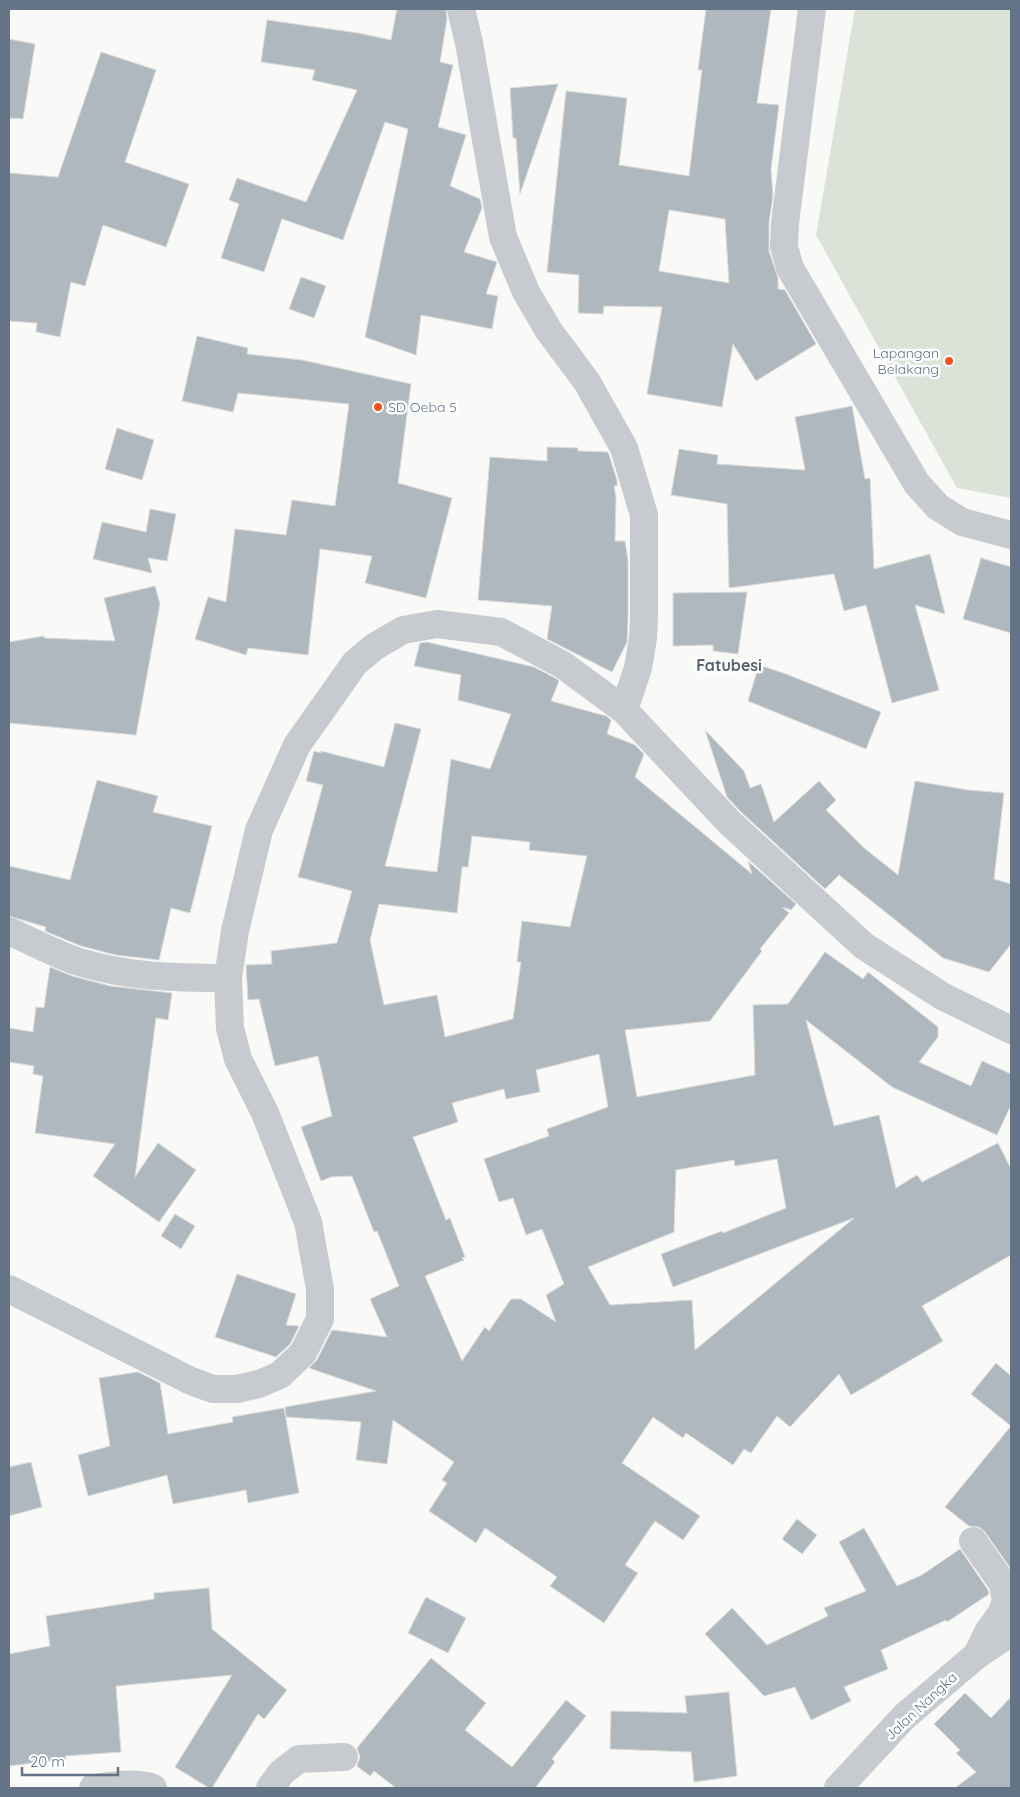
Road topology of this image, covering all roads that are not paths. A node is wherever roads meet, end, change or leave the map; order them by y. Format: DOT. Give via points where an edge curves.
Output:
graph roads {
  1 [pos="461,9"];
  2 [pos="812,9"];
  3 [pos="1011,535"];
  4 [pos="624,710"];
  5 [pos="9,931"];
  6 [pos="228,978"];
  7 [pos="1011,1030"];
  8 [pos="9,1289"];
  9 [pos="973,1541"];
  10 [pos="1011,1632"];
  11 [pos="977,1655"];
  12 [pos="344,1757"];
  13 [pos="93,1788"];
  14 [pos="153,1788"];
  15 [pos="270,1788"];
  16 [pos="838,1788"];
  1 -- 4 [label="street" via="504,237 526,292 549,331 587,382 624,448 644,515 643,638 638,668"];
  2 -- 3 [label="street" via="785,223 784,247 790,268 916,484 938,508 962,522"];
  4 -- 6 [label="street" via="563,665 501,632 437,624 402,630 374,647 355,663 296,745 259,830 235,931"];
  4 -- 7 [label="street" via="730,823 864,946 942,996"];
  5 -- 6 [label="street" via="75,961 131,974"];
  6 -- 8 [label="street" via="230,1028 238,1059 265,1112 308,1222 320,1289 320,1318 303,1353 280,1375 259,1384 237,1389 213,1389 191,1381"];
  9 -- 11 [label="street" via="1003,1584 1006,1601"];
  10 -- 11 [label="street, Jalan Nangka"];
  11 -- 16 [label="street, Jalan Nangka" via="905,1716"];
  12 -- 15 [label="street" via="299,1759 282,1772"];
  13 -- 14 [label="street" via="121,1785"];
}
